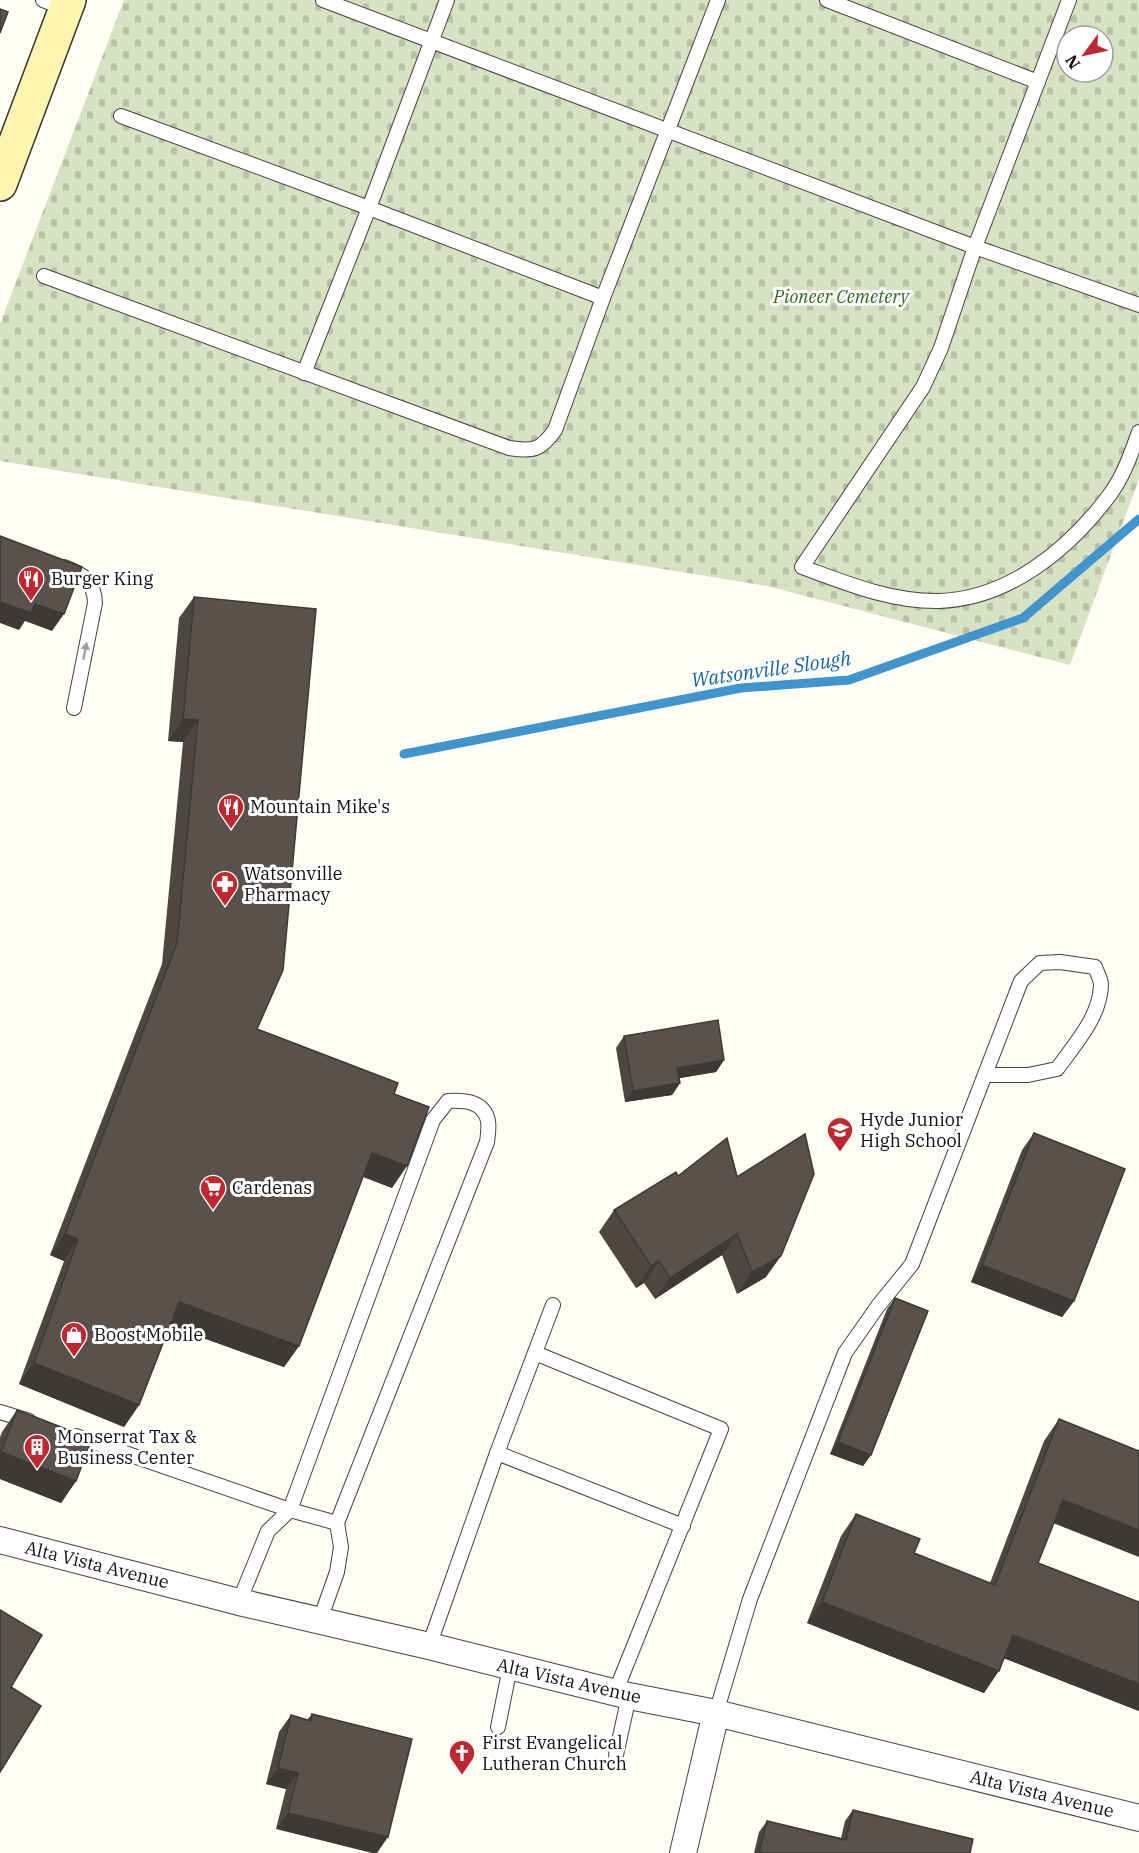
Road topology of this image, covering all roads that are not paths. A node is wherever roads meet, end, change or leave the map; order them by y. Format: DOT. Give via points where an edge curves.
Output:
graph roads {
  1 [pos="323,0"];
  2 [pos="447,0"];
  3 [pos="717,0"];
  4 [pos="827,0"];
  5 [pos="1070,0"];
  6 [pos="59,3"];
  7 [pos="430,41"];
  8 [pos="1038,82"];
  9 [pos="121,116"];
  10 [pos="667,131"];
  11 [pos="0,184"];
  12 [pos="369,208"];
  13 [pos="975,247"];
  14 [pos="44,276"];
  15 [pos="603,298"];
  16 [pos="1139,305"];
  17 [pos="304,373"];
  18 [pos="1139,432"];
  19 [pos="49,561"];
  20 [pos="74,708"];
  21 [pos="985,1075"];
  22 [pos="553,1305"];
  23 [pos="535,1353"];
  24 [pos="0,1412"];
  25 [pos="43,1425"];
  26 [pos="64,1432"];
  27 [pos="497,1453"];
  28 [pos="290,1510"];
  29 [pos="337,1523"];
  30 [pos="683,1526"];
  31 [pos="0,1540"];
  32 [pos="239,1602"];
  33 [pos="320,1620"];
  34 [pos="429,1646"];
  35 [pos="510,1667"];
  36 [pos="622,1694"];
  37 [pos="716,1713"];
  38 [pos="498,1727"];
  39 [pos="616,1755"];
  40 [pos="1139,1818"];
  41 [pos="683,1853"];
  1 -- 7 [label="lane"];
  2 -- 7 [label="lane"];
  3 -- 10 [label="lane"];
  4 -- 8 [label="lane"];
  5 -- 8 [label="lane"];
  6 -- 11 [label="main road"];
  7 -- 10 [label="lane"];
  7 -- 12 [label="lane"];
  8 -- 13 [label="lane"];
  9 -- 12 [label="lane"];
  10 -- 13 [label="lane"];
  10 -- 15 [label="lane"];
  12 -- 15 [label="lane"];
  12 -- 17 [label="lane"];
  13 -- 16 [label="lane"];
  13 -- 18 [label="lane" via="941,348 923,387 802,567 867,591 908,599 962,599 987,592 1042,564 1065,545 1109,496 1126,467"];
  14 -- 17 [label="lane"];
  15 -- 17 [label="lane" via="555,430 546,443 535,449 509,448"];
  20 -- 19 [label="lane, one-way" via="95,594 85,577"];
  21 -- 21 [label="lane" via="1021,981 1040,963 1095,967 1101,983 1098,1007 1058,1069 1028,1075"];
  21 -- 37 [label="lane" via="912,1264 845,1353 750,1599"];
  22 -- 23 [label="lane"];
  23 -- 27 [label="lane"];
  23 -- 30 [label="lane" via="721,1429"];
  24 -- 25 [label="lane"];
  26 -- 28 [label="lane"];
  27 -- 30 [label="lane"];
  27 -- 34 [label="lane"];
  28 -- 29 [label="lane"];
  28 -- 29 [label="lane" via="433,1120 448,1101 465,1100 479,1105 488,1120 487,1142"];
  28 -- 32 [label="lane" via="268,1531"];
  29 -- 33 [label="lane" via="341,1547 337,1572"];
  30 -- 36 [label="lane"];
  31 -- 32 [label="street, Alta Vista Avenue"];
  32 -- 33 [label="street, Alta Vista Avenue"];
  33 -- 34 [label="street, Alta Vista Avenue"];
  34 -- 35 [label="street, Alta Vista Avenue"];
  35 -- 36 [label="street, Alta Vista Avenue"];
  35 -- 38 [label="lane"];
  36 -- 37 [label="street, Alta Vista Avenue"];
  36 -- 39 [label="lane"];
  37 -- 40 [label="street, Alta Vista Avenue"];
  37 -- 41 [label="street"];
}
